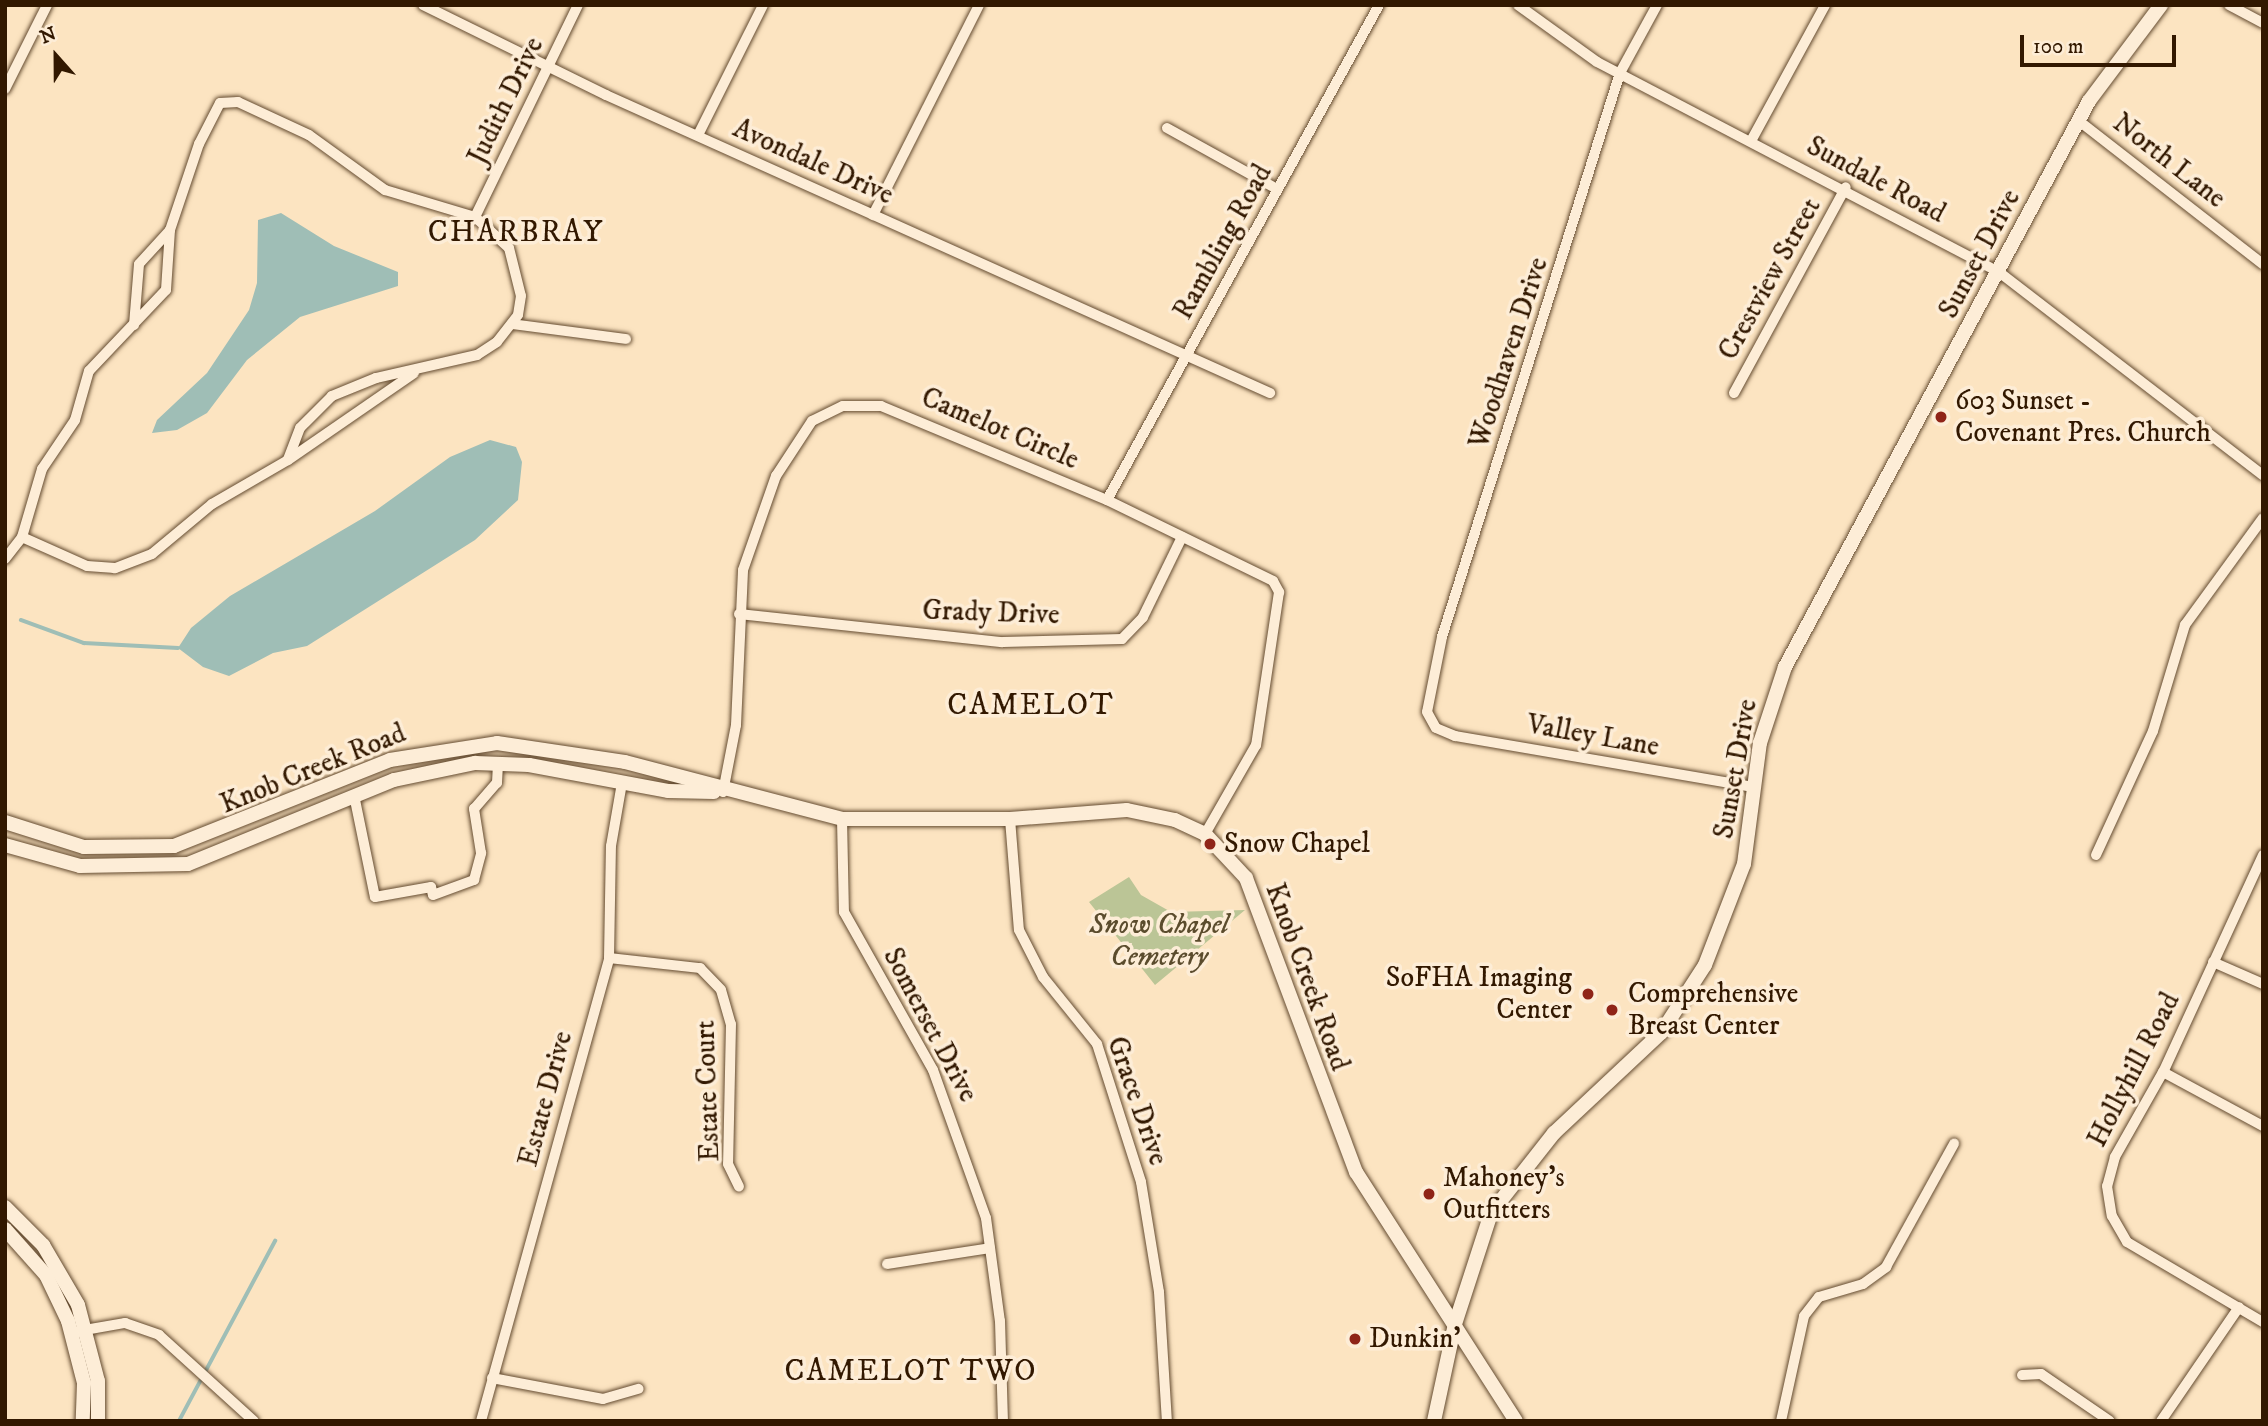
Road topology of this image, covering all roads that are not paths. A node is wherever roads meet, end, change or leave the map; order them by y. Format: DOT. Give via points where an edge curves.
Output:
graph roads {
  1 [pos="47,5"];
  2 [pos="423,5"];
  3 [pos="578,5"];
  4 [pos="763,5"];
  5 [pos="979,5"];
  6 [pos="1379,5"];
  7 [pos="1657,5"];
  8 [pos="1825,5"];
  9 [pos="2161,5"];
  10 [pos="2230,5"];
  11 [pos="1524,6"];
  12 [pos="2263,23"];
  13 [pos="549,65"];
  14 [pos="1620,73"];
  15 [pos="5,89"];
  16 [pos="2079,121"];
  17 [pos="1167,128"];
  18 [pos="698,135"];
  19 [pos="1751,141"];
  20 [pos="1846,187"];
  21 [pos="1277,189"];
  22 [pos="873,215"];
  23 [pos="475,217"];
  24 [pos="170,230"];
  25 [pos="2263,264"];
  26 [pos="1999,272"];
  27 [pos="512,324"];
  28 [pos="134,325"];
  29 [pos="626,339"];
  30 [pos="1186,355"];
  31 [pos="420,368"];
  32 [pos="1269,393"];
  33 [pos="1734,393"];
  34 [pos="288,460"];
  35 [pos="2263,475"];
  36 [pos="1107,500"];
  37 [pos="2263,518"];
  38 [pos="22,537"];
  39 [pos="1182,537"];
  40 [pos="5,559"];
  41 [pos="738,614"];
  42 [pos="1430,721"];
  43 [pos="497,743"];
  44 [pos="596,757"];
  45 [pos="498,762"];
  46 [pos="673,772"];
  47 [pos="347,778"];
  48 [pos="622,783"];
  49 [pos="1753,786"];
  50 [pos="723,792"];
  51 [pos="354,795"];
  52 [pos="265,813"];
  53 [pos="842,819"];
  54 [pos="1010,819"];
  55 [pos="5,821"];
  56 [pos="272,831"];
  57 [pos="1205,834"];
  58 [pos="5,845"];
  59 [pos="174,846"];
  60 [pos="106,850"];
  61 [pos="2095,855"];
  62 [pos="2263,855"];
  63 [pos="135,869"];
  64 [pos="608,958"];
  65 [pos="2213,962"];
  66 [pos="2263,984"];
  67 [pos="2164,1072"];
  68 [pos="2263,1126"];
  69 [pos="1954,1144"];
  70 [pos="739,1187"];
  71 [pos="5,1207"];
  72 [pos="18,1216"];
  73 [pos="5,1229"];
  74 [pos="990,1248"];
  75 [pos="887,1264"];
  76 [pos="2239,1307"];
  77 [pos="2263,1322"];
  78 [pos="1455,1324"];
  79 [pos="79,1331"];
  80 [pos="2022,1374"];
  81 [pos="492,1378"];
  82 [pos="639,1389"];
  83 [pos="83,1421"];
  84 [pos="98,1421"];
  85 [pos="254,1421"];
  86 [pos="481,1421"];
  87 [pos="1003,1421"];
  88 [pos="1167,1421"];
  89 [pos="1434,1421"];
  90 [pos="1516,1421"];
  91 [pos="1782,1421"];
  92 [pos="2110,1421"];
  93 [pos="2161,1421"];
  1 -- 15 [label="street"];
  2 -- 13 [label="street, Avondale Drive"];
  3 -- 13 [label="street, Judith Drive"];
  4 -- 18 [label="street"];
  5 -- 22 [label="street"];
  6 -- 21 [label="street, Rambling Road"];
  7 -- 14 [label="street, Woodhaven Drive"];
  8 -- 19 [label="street"];
  9 -- 16 [label="main road, Sunset Drive" via="2097,86"];
  10 -- 12 [label="street"];
  11 -- 14 [label="street, Sundale Road" via="1565,42"];
  13 -- 18 [label="street, Avondale Drive"];
  13 -- 23 [label="street, Judith Drive"];
  14 -- 19 [label="street, Sundale Road"];
  14 -- 42 [label="street, Woodhaven Drive" via="1442,637"];
  16 -- 25 [label="street, North Lane"];
  16 -- 26 [label="main road, Sunset Drive"];
  17 -- 21 [label="street"];
  18 -- 22 [label="street, Avondale Drive"];
  19 -- 20 [label="street, Sundale Road"];
  20 -- 26 [label="street, Sundale Road"];
  20 -- 33 [label="street, Crestview Street"];
  21 -- 30 [label="street, Rambling Road"];
  22 -- 30 [label="street, Avondale Drive"];
  23 -- 24 [label="street" via="384,190 309,135 231,100 220,103 199,144"];
  23 -- 27 [label="street" via="509,248 519,271 522,296"];
  24 -- 28 [label="street" via="139,264"];
  24 -- 28 [label="street" via="166,290"];
  26 -- 35 [label="street, Sundale Road"];
  26 -- 49 [label="main road, Sunset Drive" via="1785,667"];
  27 -- 29 [label="street"];
  27 -- 31 [label="street" via="477,355"];
  28 -- 38 [label="street" via="89,372 75,420 36,481"];
  30 -- 32 [label="street, Avondale Drive"];
  30 -- 36 [label="street, Rambling Road"];
  31 -- 34 [label="street"];
  31 -- 34 [label="street" via="332,396 300,428"];
  34 -- 38 [label="street" via="128,564 86,566"];
  36 -- 39 [label="street, Camelot Circle"];
  36 -- 41 [label="street, Camelot Circle" via="902,412 860,404 827,411 798,434 776,475 743,570"];
  37 -- 61 [label="street" via="2185,625 2153,731"];
  38 -- 40 [label="street"];
  39 -- 41 [label="street, Grady Drive" via="1143,617 1122,639 1003,642"];
  39 -- 57 [label="street, Camelot Circle" via="1257,568 1279,592 1256,745"];
  41 -- 50 [label="street, Camelot Circle" via="736,725"];
  42 -- 49 [label="street, Valley Lane" via="1455,736"];
  43 -- 44 [label="main road, Knob Creek Road"];
  43 -- 45 [label="main road"];
  43 -- 47 [label="main road, Knob Creek Road" via="424,751"];
  44 -- 46 [label="main road, Knob Creek Road"];
  44 -- 48 [label="main road" via="615,768"];
  45 -- 48 [label="main road, Knob Creek Road"];
  45 -- 51 [label="main road, Knob Creek Road" via="424,771"];
  45 -- 51 [label="street" via="497,783 474,809 481,853 474,880 433,895 431,887 375,897"];
  46 -- 48 [label="main road" via="645,772"];
  46 -- 50 [label="main road, Knob Creek Road"];
  47 -- 51 [label="main road"];
  47 -- 52 [label="main road, Knob Creek Road"];
  48 -- 50 [label="main road, Knob Creek Road"];
  48 -- 64 [label="street, Estate Drive" via="611,846"];
  49 -- 78 [label="main road, Sunset Drive" via="1744,864 1705,965 1661,1033 1554,1133 1500,1201 1481,1236"];
  50 -- 53 [label="main road, Knob Creek Road"];
  51 -- 56 [label="main road, Knob Creek Road"];
  52 -- 56 [label="main road"];
  52 -- 59 [label="main road, Knob Creek Road"];
  53 -- 54 [label="main road, Knob Creek Road"];
  53 -- 74 [label="street, Somerset Drive" via="844,912 955,1118"];
  54 -- 57 [label="main road, Knob Creek Road" via="1142,811"];
  54 -- 88 [label="street, Grace Drive" via="1019,930 1043,977 1097,1044 1141,1182 1159,1292"];
  55 -- 60 [label="main road, Knob Creek Road" via="40,837"];
  56 -- 63 [label="main road, Knob Creek Road" via="188,864"];
  57 -- 78 [label="main road, Knob Creek Road" via="1235,863 1255,896 1356,1172"];
  58 -- 63 [label="main road, Knob Creek Road" via="80,866"];
  59 -- 60 [label="main road, Knob Creek Road"];
  59 -- 63 [label="main road"];
  60 -- 63 [label="main road"];
  62 -- 65 [label="street, Hollyhill Road"];
  64 -- 70 [label="street, Estate Court" via="699,968 722,990 732,1024 728,1164"];
  64 -- 81 [label="street, Estate Drive"];
  65 -- 66 [label="street"];
  65 -- 67 [label="street, Hollyhill Road"];
  67 -- 68 [label="street"];
  67 -- 76 [label="street, Hollyhill Road" via="2109,1172 2112,1216 2127,1242"];
  69 -- 91 [label="street" via="1886,1268 1863,1284 1819,1297 1804,1316"];
  71 -- 72 [label="main road"];
  72 -- 73 [label="street"];
  72 -- 79 [label="main road" via="69,1283"];
  73 -- 79 [label="main road" via="46,1275"];
  74 -- 75 [label="street"];
  74 -- 87 [label="street, Somerset Drive" via="1000,1321"];
  76 -- 77 [label="street, Hollyhill Road"];
  76 -- 93 [label="street"];
  78 -- 89 [label="main road, Sunset Drive"];
  78 -- 90 [label="main road, Knob Creek Road"];
  79 -- 83 [label="main road"];
  79 -- 84 [label="main road" via="98,1381"];
  79 -- 85 [label="street" via="125,1323 159,1335"];
  80 -- 92 [label="street" via="2041,1374"];
  81 -- 82 [label="street" via="603,1399"];
  81 -- 86 [label="street, Estate Drive"];
}
